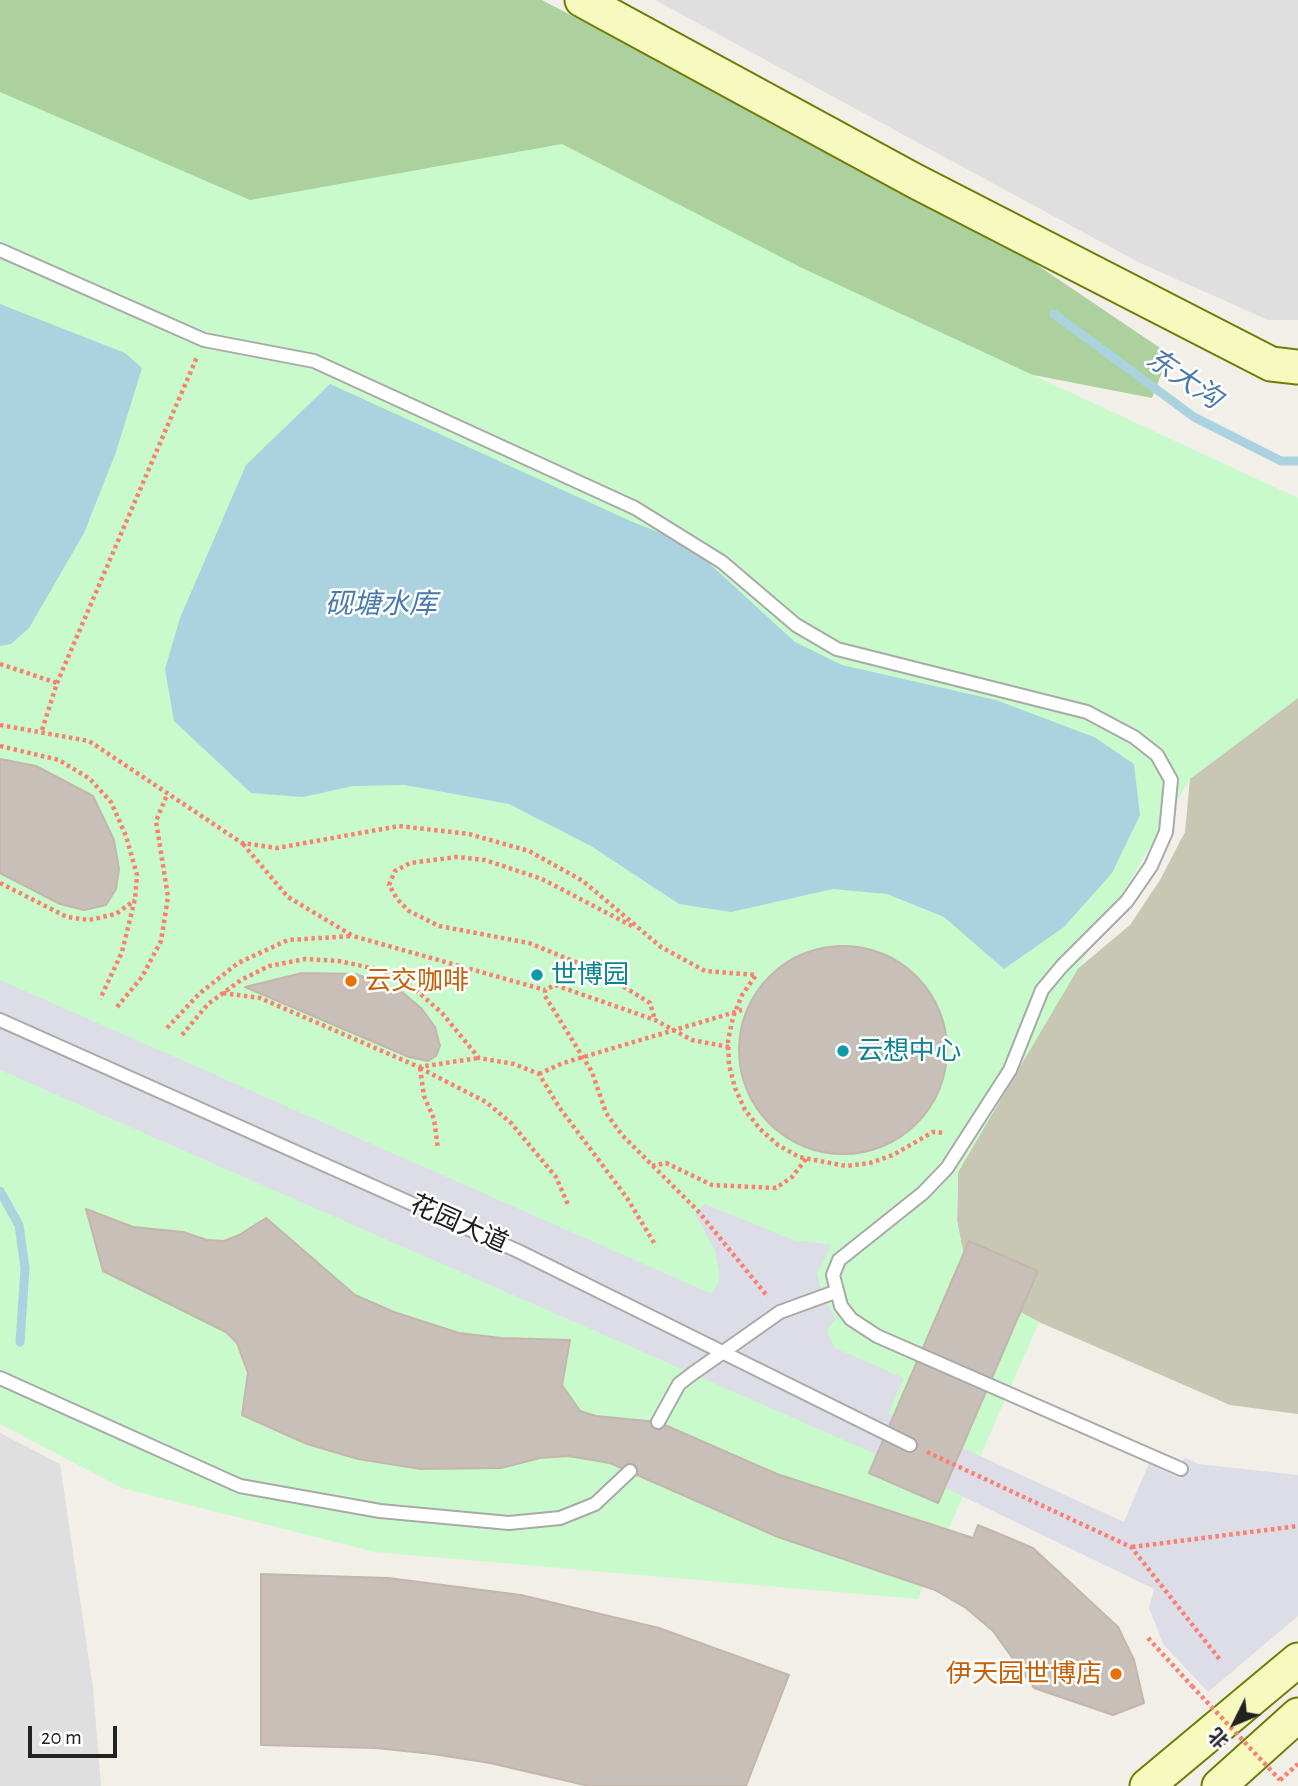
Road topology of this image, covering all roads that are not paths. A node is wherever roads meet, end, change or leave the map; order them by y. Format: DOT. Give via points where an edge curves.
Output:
graph roads {
  1 [pos="582,0"];
  2 [pos="0,250"];
  3 [pos="1298,368"];
  4 [pos="0,1020"];
  5 [pos="835,1292"];
  6 [pos="722,1352"];
  7 [pos="0,1378"];
  8 [pos="658,1422"];
  9 [pos="910,1445"];
  10 [pos="1181,1469"];
  11 [pos="629,1471"];
  12 [pos="1298,1660"];
  13 [pos="1298,1715"];
  14 [pos="1147,1786"];
  15 [pos="1219,1786"];
  1 -- 3 [label="street" via="1136,295 1271,364"];
  2 -- 5 [label="lane" via="204,340 314,361 635,508 722,562 796,625 837,649 1087,712 1157,755 1171,780 1166,832 1152,866 1127,901 1041,990 1010,1070 947,1168 839,1260 833,1275"];
  4 -- 6 [label="lane, 花园大道" via="518,1251"];
  5 -- 6 [label="lane" via="780,1312"];
  5 -- 10 [label="lane" via="851,1319 877,1336"];
  6 -- 8 [label="lane" via="679,1384"];
  6 -- 9 [label="lane, 花园大道"];
  7 -- 11 [label="lane" via="240,1486 380,1511 509,1522 560,1518 595,1504"];
  12 -- 14 [label="street"];
  13 -- 15 [label="street"];
}
